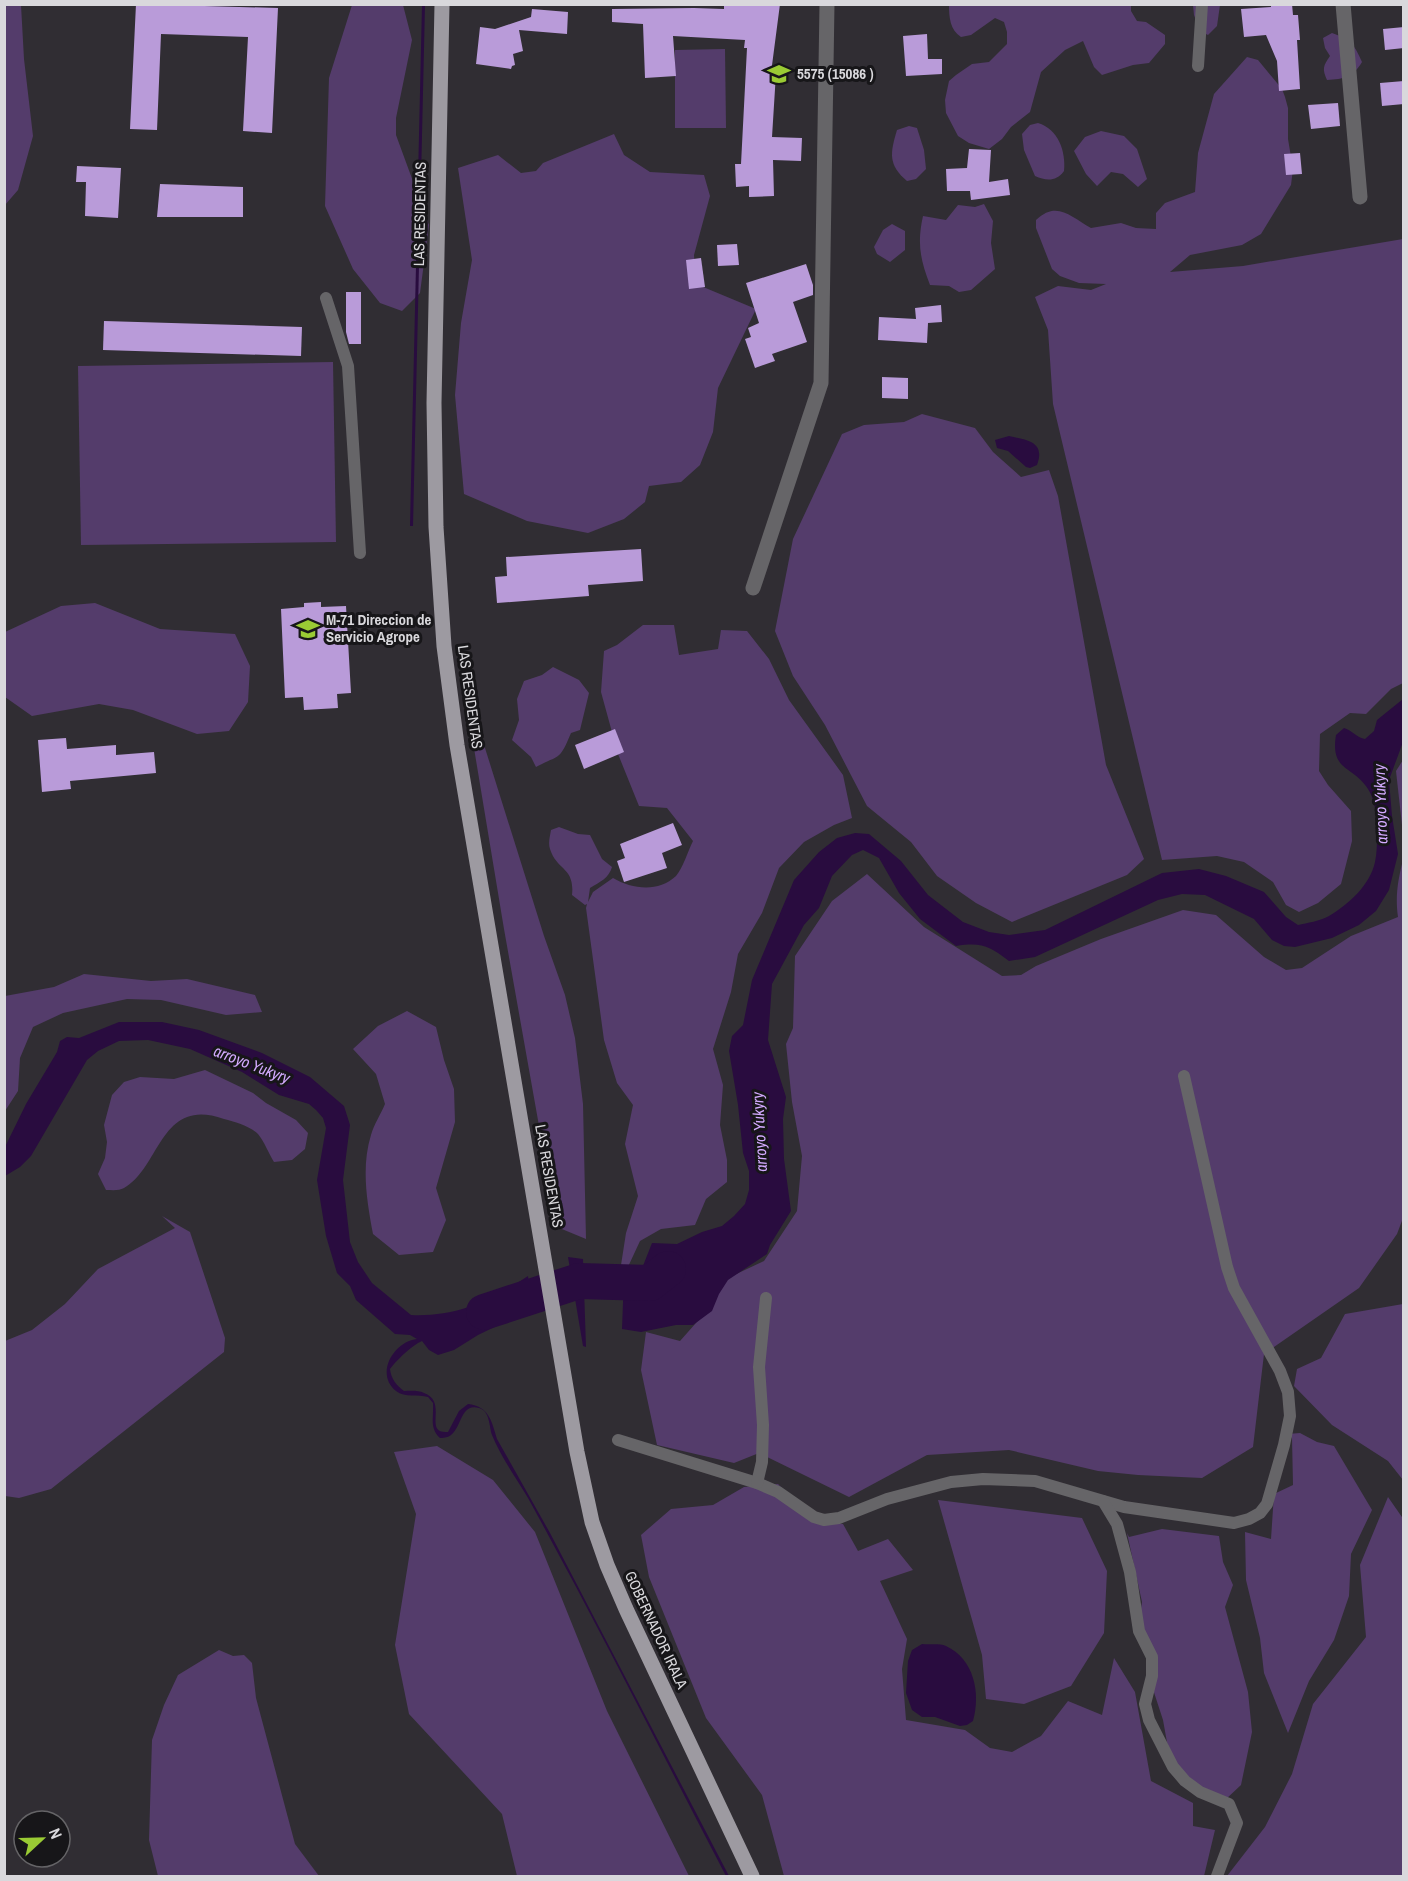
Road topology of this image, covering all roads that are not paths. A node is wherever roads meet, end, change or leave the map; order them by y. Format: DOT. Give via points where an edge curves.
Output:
graph roads {
  1 [pos="442,4"];
  2 [pos="827,4"];
  3 [pos="1202,4"];
  4 [pos="1343,4"];
  5 [pos="1198,66"];
  6 [pos="1360,197"];
  7 [pos="326,298"];
  8 [pos="360,553"];
  9 [pos="753,588"];
  10 [pos="1184,1076"];
  11 [pos="766,1298"];
  12 [pos="567,1385"];
  13 [pos="618,1440"];
  14 [pos="757,1483"];
  15 [pos="1103,1501"];
  16 [pos="752,1876"];
  17 [pos="1217,1876"];
  1 -- 12 [label="main road, LAS RESIDENTAS" via="434,404 436,527 444,646"];
  2 -- 9 [label="street" via="821,383"];
  3 -- 5 [label="lane"];
  4 -- 6 [label="street"];
  7 -- 8 [label="lane" via="348,366"];
  10 -- 15 [label="lane" via="1227,1267 1234,1288 1280,1371 1290,1416 1267,1504 1249,1519 1234,1523 1200,1519"];
  11 -- 14 [label="lane" via="759,1368 762,1462"];
  12 -- 16 [label="main road, GOBERNADOR IRALA" via="577,1452 607,1565"];
  13 -- 14 [label="lane"];
  14 -- 15 [label="lane" via="824,1520 951,1482 983,1479 1035,1481"];
  15 -- 17 [label="lane" via="1118,1524 1139,1631 1152,1657 1145,1704 1149,1720 1173,1767 1200,1792 1229,1804 1237,1823"];
}
